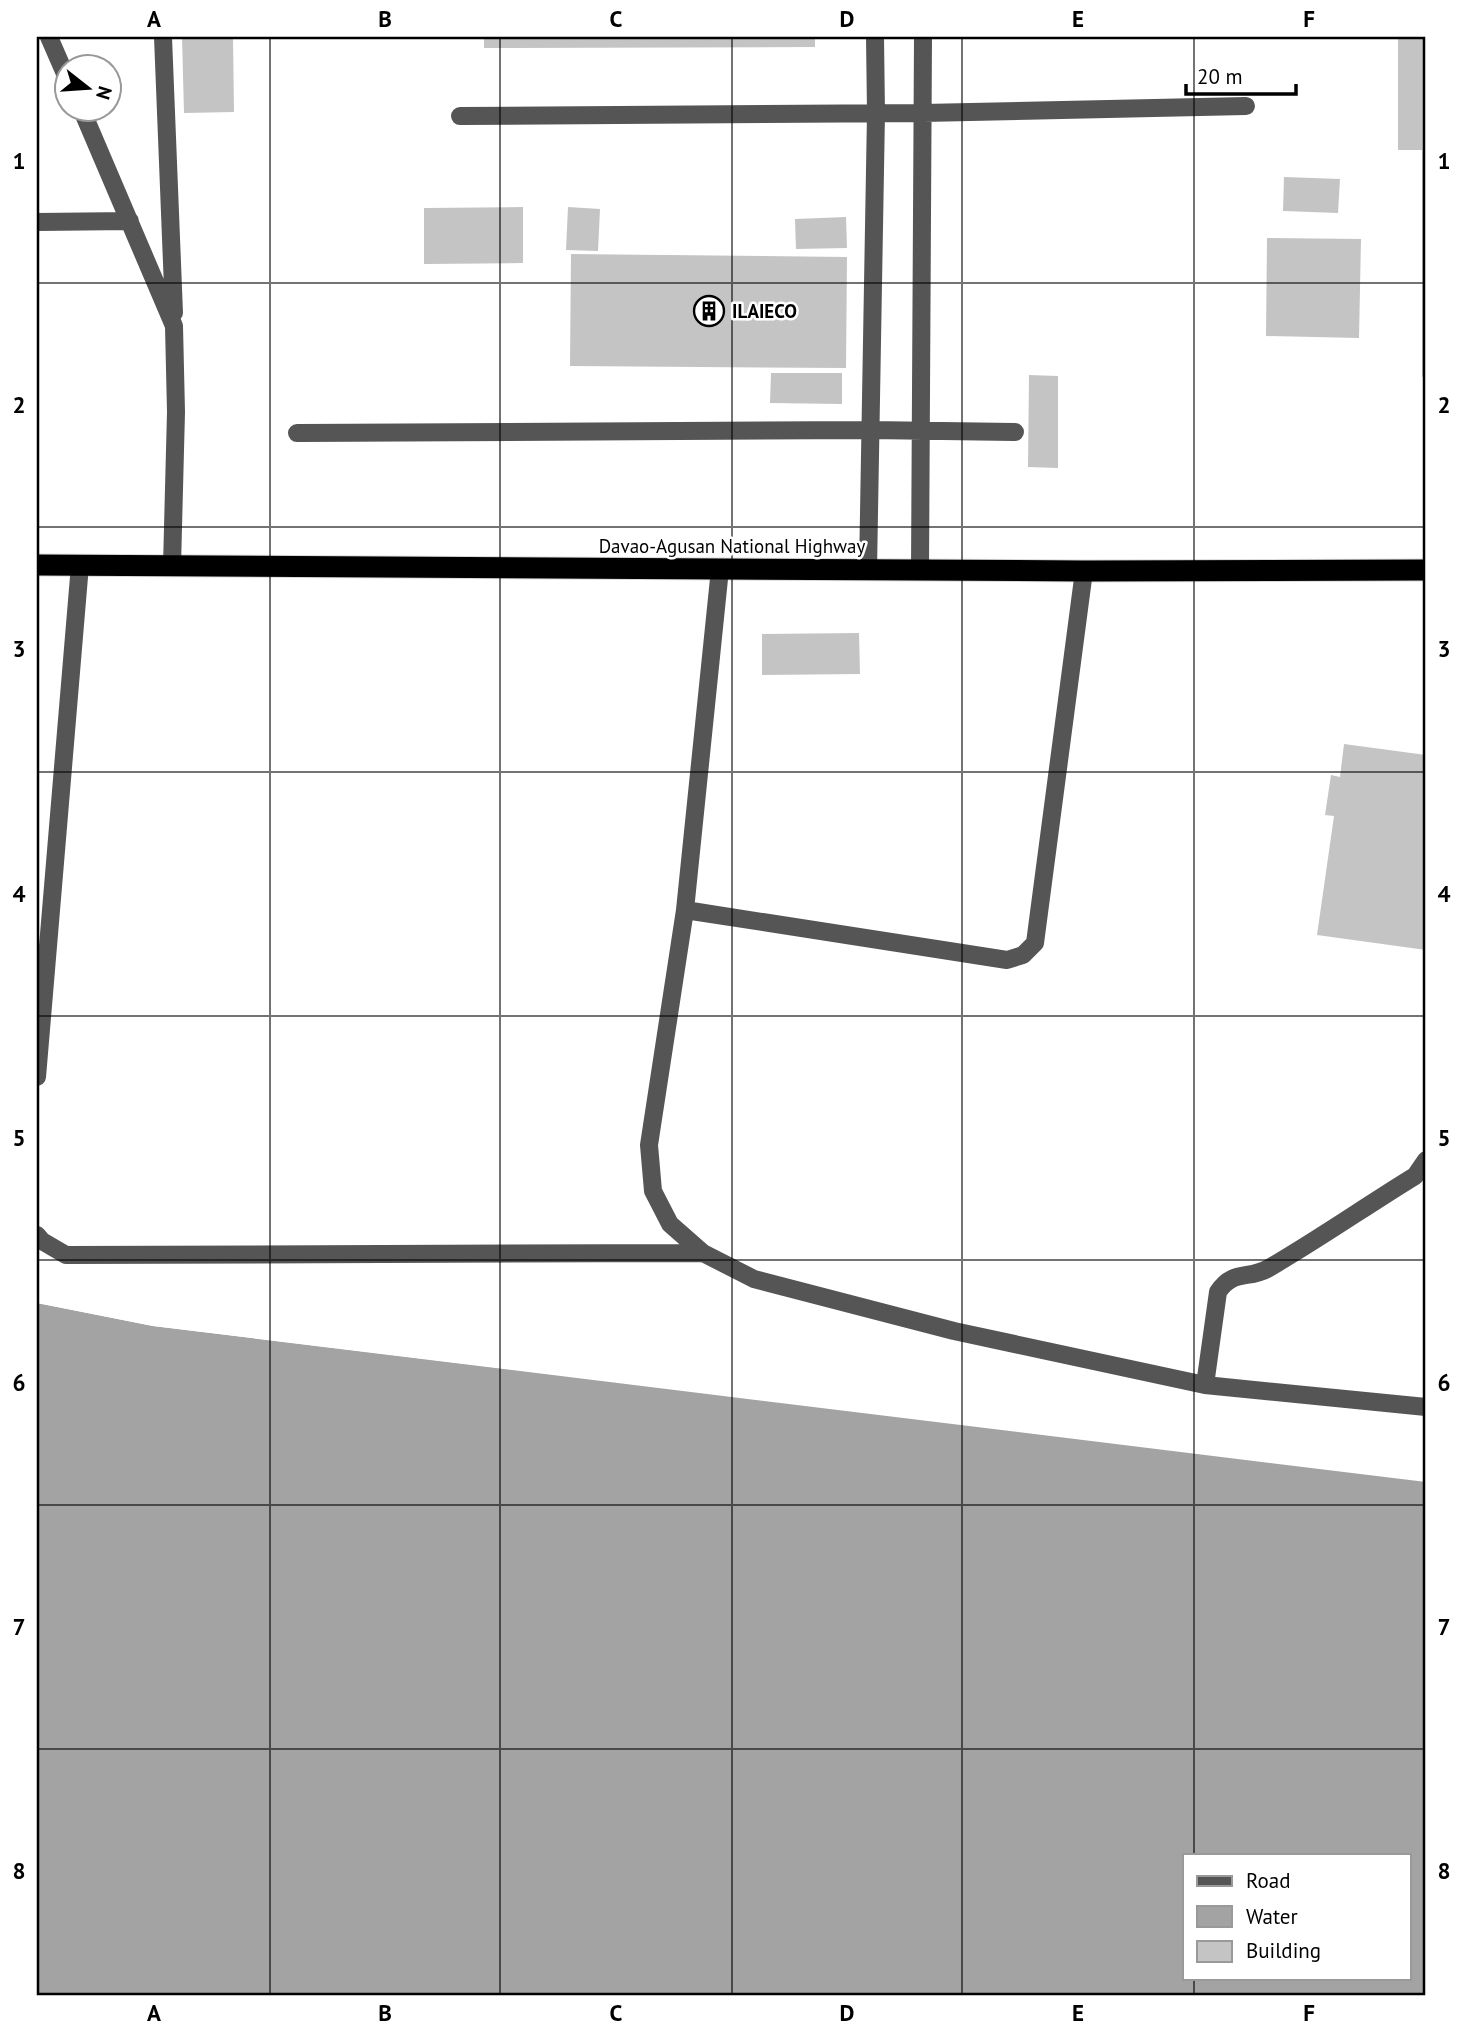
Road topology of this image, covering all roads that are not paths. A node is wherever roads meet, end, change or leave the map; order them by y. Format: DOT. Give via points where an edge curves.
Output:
graph roads {
  1 [pos="163,37"];
  2 [pos="875,37"];
  3 [pos="923,37"];
  4 [pos="1246,106"];
  5 [pos="876,113"];
  6 [pos="923,113"];
  7 [pos="460,116"];
  8 [pos="87,122"];
  9 [pos="130,221"];
  10 [pos="37,222"];
  11 [pos="174,326"];
  12 [pos="869,430"];
  13 [pos="921,432"];
  14 [pos="1015,432"];
  15 [pos="297,433"];
  16 [pos="37,565"];
  17 [pos="80,565"];
  18 [pos="172,566"];
  19 [pos="720,569"];
  20 [pos="868,570"];
  21 [pos="920,570"];
  22 [pos="1426,570"];
  23 [pos="1084,571"];
  24 [pos="685,911"];
  25 [pos="37,1077"];
  26 [pos="1426,1160"];
  27 [pos="37,1235"];
  28 [pos="703,1253"];
  29 [pos="1205,1385"];
  30 [pos="1426,1407"];
  1 -- 11 [label="lane"];
  2 -- 5 [label="lane"];
  3 -- 6 [label="lane"];
  4 -- 6 [label="lane"];
  5 -- 6 [label="lane"];
  5 -- 7 [label="lane"];
  5 -- 12 [label="lane"];
  6 -- 13 [label="lane"];
  8 -- 9 [label="lane"];
  9 -- 10 [label="lane"];
  9 -- 11 [label="lane"];
  11 -- 18 [label="lane"];
  12 -- 13 [label="lane"];
  12 -- 15 [label="lane"];
  12 -- 20 [label="lane"];
  13 -- 14 [label="lane"];
  13 -- 21 [label="lane"];
  16 -- 17 [label="highway, Davao-Agusan National Highway"];
  17 -- 18 [label="highway, Davao-Agusan National Highway"];
  17 -- 25 [label="lane"];
  18 -- 19 [label="highway, Davao-Agusan National Highway"];
  19 -- 20 [label="highway, Davao-Agusan National Highway"];
  19 -- 24 [label="lane"];
  20 -- 21 [label="highway, Davao-Agusan National Highway"];
  21 -- 23 [label="highway, Davao-Agusan National Highway"];
  22 -- 23 [label="highway, Davao-Agusan National Highway"];
  23 -- 24 [label="lane" via="1035,943 1023,955 1007,960"];
  24 -- 28 [label="lane" via="649,1145 653,1191 670,1224"];
  26 -- 29 [label="lane" via="1415,1176 1267,1270 1224,1283 1218,1292"];
  27 -- 28 [label="lane" via="66,1255"];
  28 -- 29 [label="lane" via="767,1283 954,1331"];
  29 -- 30 [label="lane"];
}
